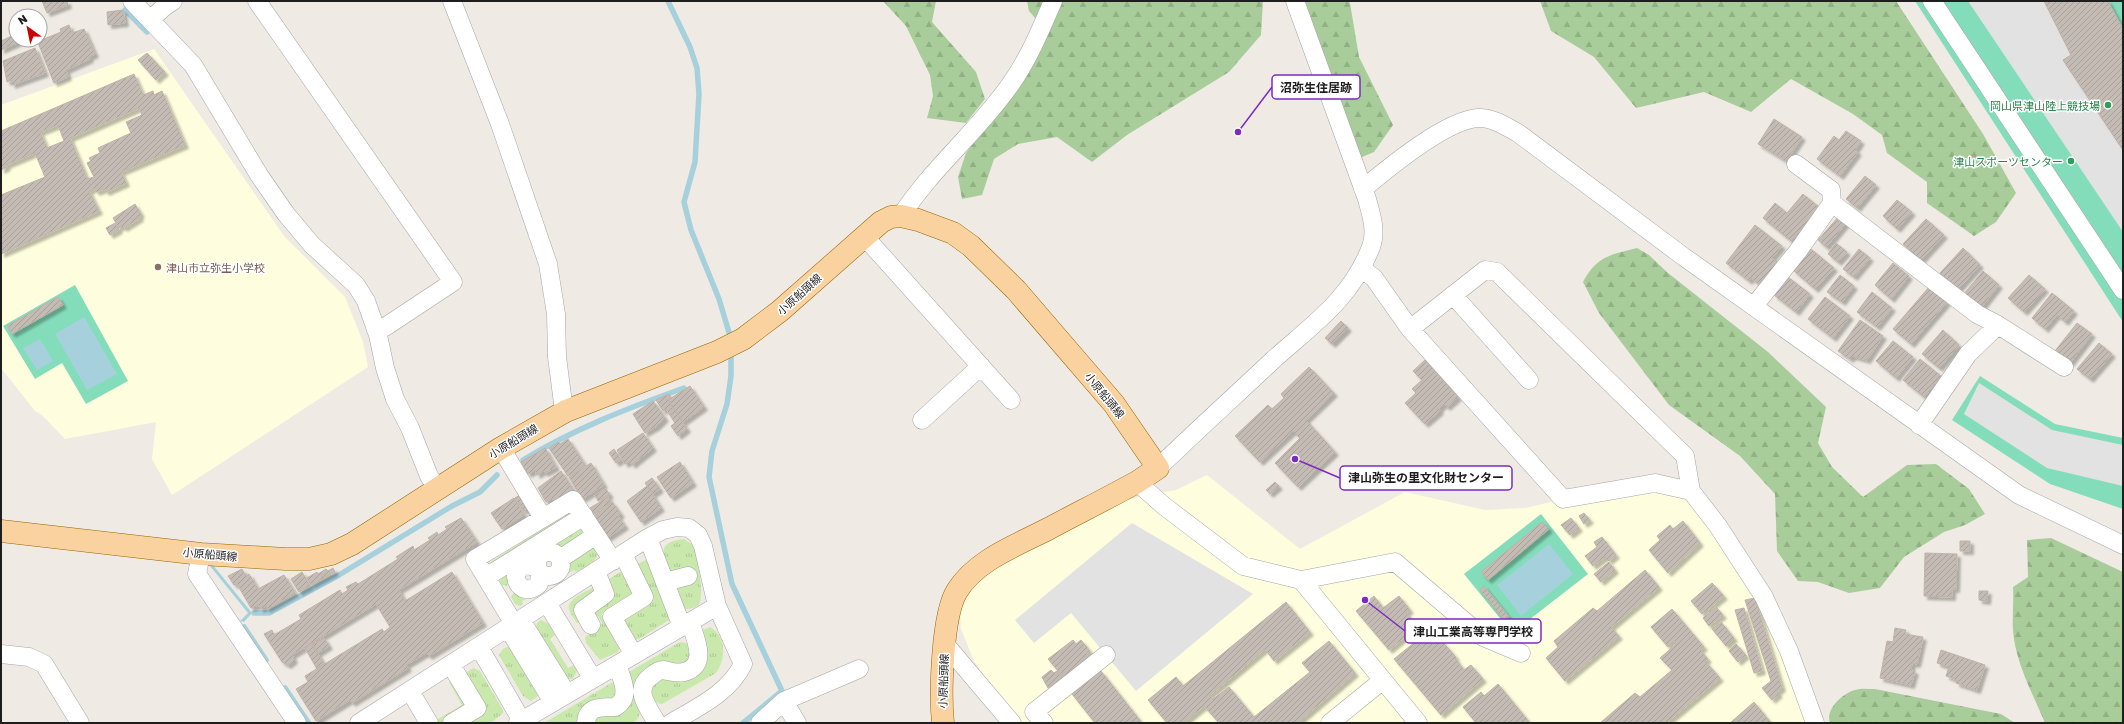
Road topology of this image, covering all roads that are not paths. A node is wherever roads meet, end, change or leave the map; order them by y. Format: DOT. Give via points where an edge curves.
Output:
graph roads {
  1 [pos="132,1"];
  2 [pos="174,1"];
  3 [pos="257,1"];
  4 [pos="452,1"];
  5 [pos="1053,1"];
  6 [pos="1295,1"];
  7 [pos="1932,1"];
  8 [pos="150,20"];
  9 [pos="1796,164"];
  10 [pos="1363,189"];
  11 [pos="1832,203"];
  12 [pos="901,216"];
  13 [pos="864,236"];
  14 [pos="1361,268"];
  15 [pos="2123,290"];
  16 [pos="1453,295"];
  17 [pos="1754,306"];
  18 [pos="1998,325"];
  19 [pos="1410,329"];
  20 [pos="376,330"];
  21 [pos="981,366"];
  22 [pos="2064,367"];
  23 [pos="1529,380"];
  24 [pos="1011,400"];
  25 [pos="566,411"];
  26 [pos="922,420"];
  27 [pos="1919,425"];
  28 [pos="501,448"];
  29 [pos="1158,468"];
  30 [pos="1137,482"];
  31 [pos="437,488"];
  32 [pos="1691,491"];
  33 [pos="584,516"];
  34 [pos="544,518"];
  35 [pos="1,531"];
  36 [pos="596,535"];
  37 [pos="648,538"];
  38 [pos="2123,545"];
  39 [pos="201,554"];
  40 [pos="618,558"];
  41 [pos="596,571"];
  42 [pos="688,576"];
  43 [pos="486,577"];
  44 [pos="1301,580"];
  45 [pos="665,582"];
  46 [pos="497,596"];
  47 [pos="547,603"];
  48 [pos="717,606"];
  49 [pos="515,624"];
  50 [pos="686,624"];
  51 [pos="569,638"];
  52 [pos="945,644"];
  53 [pos="479,647"];
  54 [pos="1522,653"];
  55 [pos="1,654"];
  56 [pos="634,655"];
  57 [pos="1106,655"];
  58 [pos="450,665"];
  59 [pos="617,665"];
  60 [pos="859,669"];
  61 [pos="593,679"];
  62 [pos="1383,680"];
  63 [pos="410,691"];
  64 [pos="560,698"];
  65 [pos="784,701"];
  66 [pos="361,722"];
  67 [pos="521,722"];
  68 [pos="80,723"];
  69 [pos="297,723"];
  70 [pos="429,723"];
  71 [pos="452,723"];
  72 [pos="586,723"];
  73 [pos="657,723"];
  74 [pos="671,723"];
  75 [pos="760,723"];
  76 [pos="797,723"];
  77 [pos="943,723"];
  78 [pos="1012,723"];
  79 [pos="1044,723"];
  80 [pos="1330,723"];
  81 [pos="1418,723"];
  82 [pos="1815,723"];
  1 -- 8 [label="street"];
  2 -- 8 [label="street"];
  3 -- 20 [label="street" via="453,282 385,327"];
  4 -- 25 [label="street" via="500,124 548,264 556,314 557,357"];
  5 -- 12 [label="street" via="1011,84 951,156 921,187"];
  6 -- 10 [label="street"];
  7 -- 15 [label="street"];
  8 -- 20 [label="street" via="193,65 259,175 286,214 312,245 356,285 366,301"];
  9 -- 11 [label="street" via="1831,190"];
  10 -- 14 [label="street" via="1373,222 1372,245"];
  10 -- 17 [label="street" via="1408,154 1457,124 1479,118 1498,122 1518,133"];
  11 -- 17 [label="street"];
  11 -- 18 [label="street" via="1977,314"];
  12 -- 13 [label="main road, 小原船頭線" via="881,222"];
  12 -- 29 [label="main road, 小原船頭線" via="953,233 992,265 1114,404"];
  13 -- 21 [label="street"];
  13 -- 25 [label="main road, 小原船頭線" via="780,311 743,339 717,352"];
  14 -- 19 [label="street" via="1374,278"];
  14 -- 29 [label="street" via="1348,290 1327,314"];
  16 -- 19 [label="street"];
  16 -- 23 [label="street"];
  16 -- 32 [label="street" via="1485,270 1498,272 1685,456"];
  17 -- 27 [label="street"];
  18 -- 22 [label="street"];
  18 -- 27 [label="street" via="1968,354"];
  19 -- 32 [label="street" via="1563,499 1655,483"];
  20 -- 31 [label="street" via="395,399 410,428 429,476"];
  21 -- 24 [label="street"];
  21 -- 26 [label="street"];
  25 -- 28 [label="main road, 小原船頭線"];
  27 -- 38 [label="street" via="2019,494"];
  28 -- 31 [label="main road, 小原船頭線"];
  28 -- 34 [label="street"];
  29 -- 30 [label="main road, 小原船頭線"];
  30 -- 44 [label="street" via="1164,506 1243,566"];
  30 -- 52 [label="main road, 小原船頭線" via="1000,554 974,571 956,592 950,607"];
  31 -- 39 [label="main road, 小原船頭線" via="352,544 331,554 309,559 286,559"];
  32 -- 82 [label="street" via="1718,526 1764,597 1789,651"];
  33 -- 34 [label="street" via="573,500"];
  33 -- 36 [label="street"];
  33 -- 43 [label="street"];
  34 -- 43 [label="street" via="475,559"];
  35 -- 39 [label="main road, 小原船頭線"];
  36 -- 40 [label="street"];
  36 -- 46 [label="street" via="560,559 561,568 557,574 549,577 539,571 539,584 532,589 524,589 518,584"];
  37 -- 40 [label="street"];
  37 -- 45 [label="street"];
  37 -- 48 [label="street" via="663,530 677,527 689,528 698,535"];
  39 -- 69 [label="street" via="196,574"];
  40 -- 41 [label="street"];
  40 -- 56 [label="street" via="644,597 612,617"];
  41 -- 47 [label="street"];
  41 -- 51 [label="street" via="606,594 583,610 594,623"];
  42 -- 45 [label="street"];
  43 -- 46 [label="street"];
  44 -- 54 [label="street" via="1395,562 1483,637"];
  44 -- 62 [label="street"];
  45 -- 50 [label="street"];
  46 -- 49 [label="street"];
  47 -- 49 [label="street"];
  47 -- 51 [label="street"];
  48 -- 50 [label="street"];
  48 -- 74 [label="street" via="743,664 736,677 720,693"];
  49 -- 53 [label="street"];
  49 -- 64 [label="street"];
  50 -- 56 [label="street"];
  50 -- 73 [label="street" via="699,647 697,663 685,672 661,670 647,679 643,685 644,700"];
  51 -- 61 [label="street"];
  52 -- 77 [label="main road, 小原船頭線" via="942,678"];
  52 -- 78 [label="street"];
  53 -- 58 [label="street"];
  53 -- 67 [label="street"];
  55 -- 68 [label="street" via="29,657 44,664"];
  56 -- 59 [label="street"];
  57 -- 79 [label="street" via="1034,712"];
  58 -- 63 [label="street"];
  58 -- 71 [label="street" via="477,708"];
  59 -- 61 [label="street"];
  59 -- 72 [label="street" via="625,689 623,700 615,707 593,709"];
  60 -- 65 [label="street"];
  61 -- 64 [label="street"];
  62 -- 80 [label="street"];
  62 -- 81 [label="street"];
  63 -- 66 [label="street"];
  63 -- 70 [label="street"];
  64 -- 67 [label="street"];
  65 -- 75 [label="street"];
  65 -- 76 [label="street"];
}
